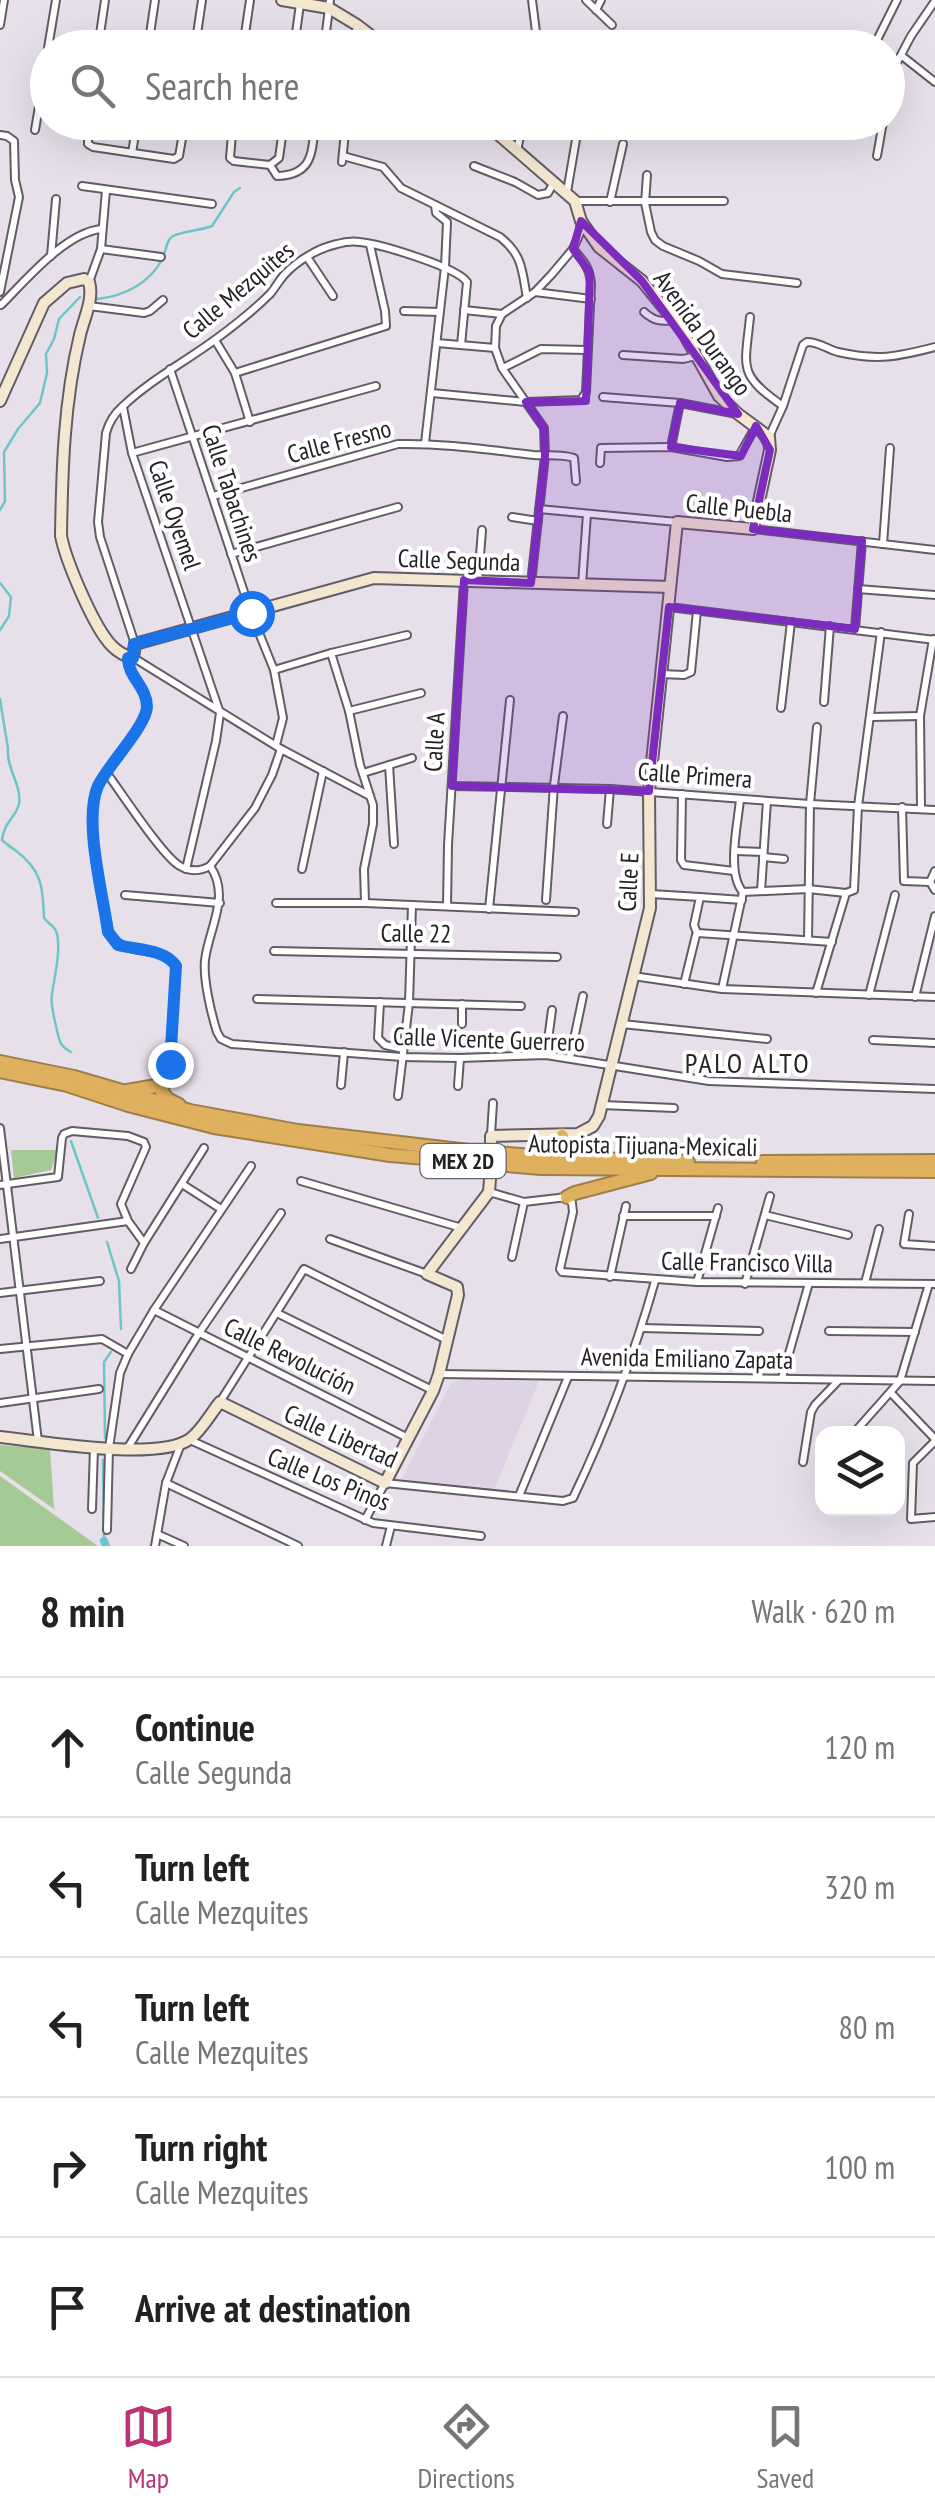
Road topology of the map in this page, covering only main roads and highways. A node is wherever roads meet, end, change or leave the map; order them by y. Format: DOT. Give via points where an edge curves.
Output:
graph roads {
  1 [pos="282,0"];
  2 [pos="329,4"];
  3 [pos="363,30"];
  4 [pos="504,140"];
  5 [pos="0,401"];
  6 [pos="677,522"];
  7 [pos="753,529"];
  8 [pos="670,587"];
  9 [pos="0,1058"];
  10 [pos="0,1070"];
  11 [pos="0,1080"];
  12 [pos="71,1081"];
  13 [pos="119,1092"];
  14 [pos="190,1110"];
  15 [pos="562,1136"];
  16 [pos="491,1140"];
  17 [pos="561,1158"];
  18 [pos="935,1161"];
  19 [pos="662,1170"];
  20 [pos="935,1171"];
  21 [pos="490,1179"];
  22 [pos="570,1200"];
  23 [pos="0,1437"];
  1 -- 2 [label="main road"];
  2 -- 3 [label="main road"];
  4 -- 7 [label="main road, Avenida Durango" via="571,197 599,246 642,281 674,320 719,396 769,437"];
  5 -- 8 [label="main road, Calle Segunda" via="44,303 75,280 90,282 64,434 61,536 96,622 130,658 134,644 374,578"];
  6 -- 7 [label="main road, Calle Puebla"];
  6 -- 8 [label="main road, Calle E"];
  8 -- 15 [label="main road, Calle E" via="650,791 650,908 602,1105 593,1126"];
  9 -- 12 [label="highway"];
  10 -- 12 [label="highway, Autopista Tijuana-Mexicali / MEX 2D"];
  11 -- 12 [label="highway"];
  12 -- 13 [label="highway, Autopista Tijuana-Mexicali / MEX 2D"];
  12 -- 19 [label="highway, Autopista Tijuana-Mexicali / MEX 2D" via="128,1105 214,1127 390,1155"];
  13 -- 14 [label="highway, Autopista Tijuana-Mexicali / MEX 2D"];
  13 -- 14 [label="highway" via="163,1082 167,1099"];
  14 -- 17 [label="highway, Autopista Tijuana-Mexicali / MEX 2D" via="358,1140"];
  15 -- 16 [label="main road"];
  15 -- 17 [label="highway"];
  17 -- 18 [label="highway, Autopista Tijuana-Mexicali / MEX 2D"];
  19 -- 20 [label="highway, Autopista Tijuana-Mexicali / MEX 2D"];
  19 -- 22 [label="highway" via="575,1193"];
  21 -- 23 [label="main road, Calle Libertad" via="490,1192 428,1274 459,1290 433,1391 385,1483 220,1402 185,1441 156,1448"];
}
